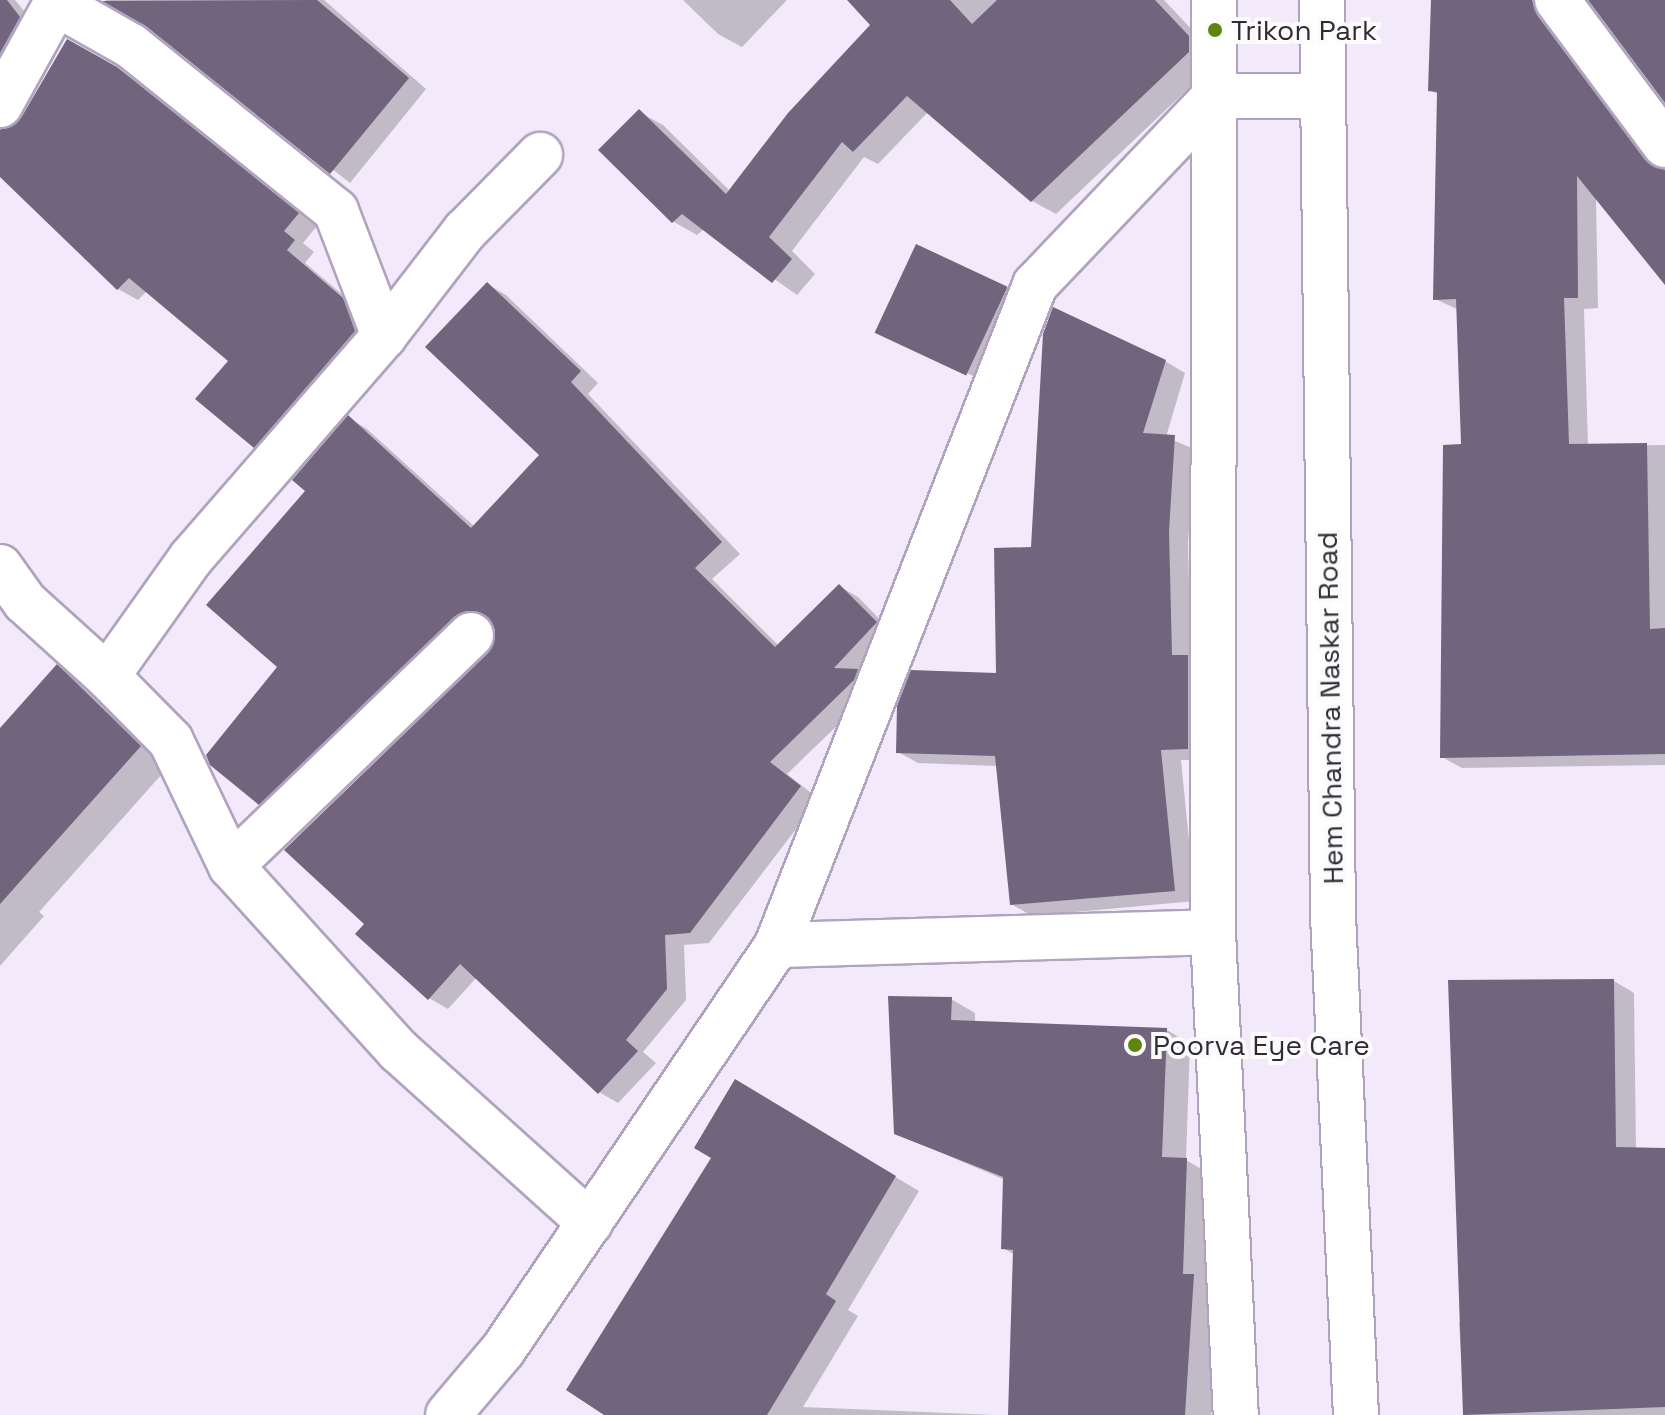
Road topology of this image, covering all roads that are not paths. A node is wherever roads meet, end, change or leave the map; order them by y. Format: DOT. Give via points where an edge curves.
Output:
graph roads {
  1 [pos="1214,0"];
  2 [pos="1322,0"];
  3 [pos="1557,0"];
  4 [pos="57,2"];
  5 [pos="1215,96"];
  6 [pos="1322,96"];
  7 [pos="0,105"];
  8 [pos="1665,145"];
  9 [pos="540,155"];
  10 [pos="384,336"];
  11 [pos="0,567"];
  12 [pos="12,615"];
  13 [pos="471,635"];
  14 [pos="107,676"];
  15 [pos="231,866"];
  16 [pos="1213,932"];
  17 [pos="777,945"];
  18 [pos="590,1223"];
  19 [pos="448,1415"];
  20 [pos="1236,1415"];
  21 [pos="1356,1415"];
  1 -- 5 [label="street"];
  2 -- 6 [label="street, Hem Chandra Naskar Road"];
  3 -- 8 [label="street"];
  4 -- 7 [label="street"];
  4 -- 10 [label="street" via="131,46 336,211"];
  5 -- 6 [label="street"];
  5 -- 16 [label="street"];
  5 -- 17 [label="street" via="1035,285"];
  6 -- 21 [label="street, Hem Chandra Naskar Road" via="1333,915"];
  9 -- 10 [label="street" via="465,231"];
  10 -- 14 [label="street" via="191,558"];
  11 -- 12 [label="street"];
  12 -- 14 [label="street"];
  13 -- 15 [label="street"];
  14 -- 15 [label="street" via="171,741"];
  15 -- 18 [label="street" via="399,1051"];
  16 -- 17 [label="street"];
  16 -- 20 [label="street"];
  17 -- 18 [label="street"];
  18 -- 19 [label="street" via="503,1350"];
}
